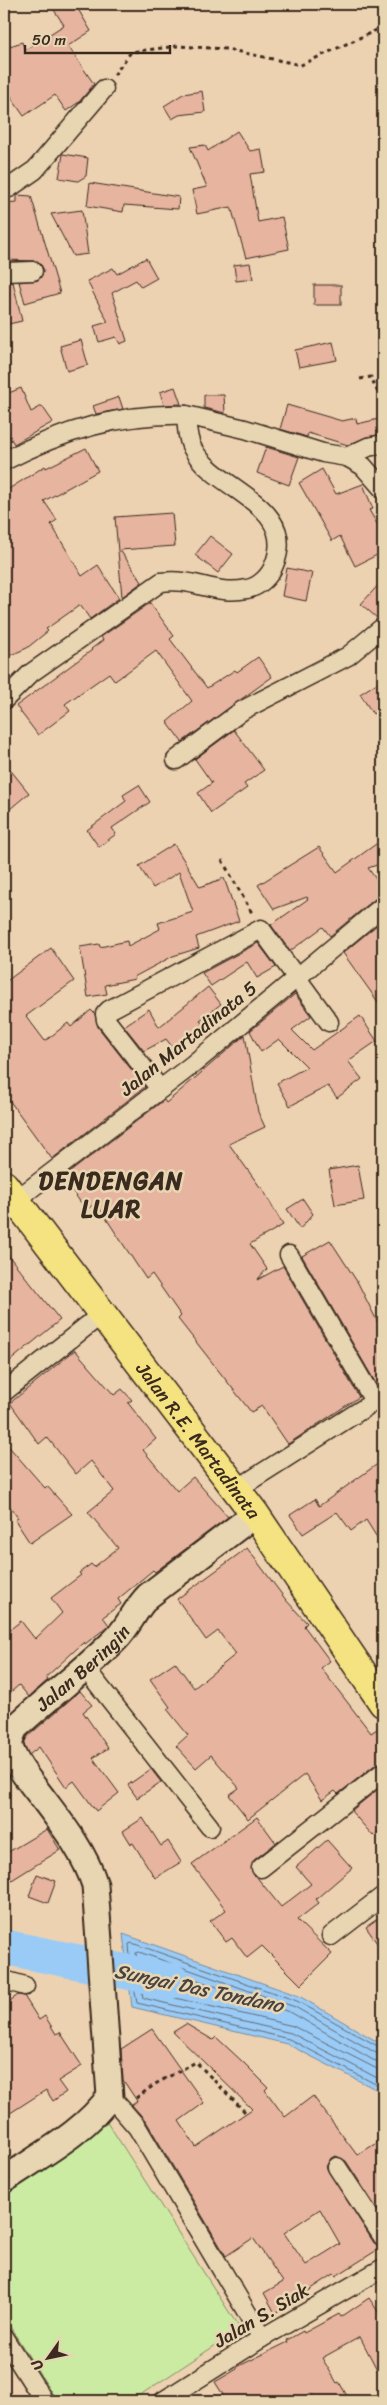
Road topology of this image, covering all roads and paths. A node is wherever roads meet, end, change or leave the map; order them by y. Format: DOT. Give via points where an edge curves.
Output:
graph roads {
  1 [pos="383,27"];
  2 [pos="104,89"];
  3 [pos="4,189"];
  4 [pos="33,271"];
  5 [pos="4,272"];
  6 [pos="360,379"];
  7 [pos="383,404"];
  8 [pos="186,414"];
  9 [pos="383,444"];
  10 [pos="347,457"];
  11 [pos="4,461"];
  12 [pos="383,489"];
  13 [pos="383,627"];
  14 [pos="4,700"];
  15 [pos="176,760"];
  16 [pos="222,860"];
  17 [pos="383,906"];
  18 [pos="261,929"];
  19 [pos="296,978"];
  20 [pos="330,1022"];
  21 [pos="160,1089"];
  22 [pos="10,1192"];
  23 [pos="289,1255"];
  24 [pos="102,1313"];
  25 [pos="4,1392"];
  26 [pos="379,1399"];
  27 [pos="237,1489"];
  28 [pos="256,1514"];
  29 [pos="86,1669"];
  30 [pos="383,1703"];
  31 [pos="7,1753"];
  32 [pos="383,1772"];
  33 [pos="210,1827"];
  34 [pos="261,1868"];
  35 [pos="383,1896"];
  36 [pos="331,1936"];
  37 [pos="4,1980"];
  38 [pos="25,1986"];
  39 [pos="116,2103"];
  40 [pos="246,2113"];
  41 [pos="337,2167"];
  42 [pos="4,2180"];
  43 [pos="383,2237"];
  44 [pos="383,2268"];
  45 [pos="262,2338"];
  46 [pos="4,2339"];
  47 [pos="44,2401"];
  48 [pos="163,2401"];
  1 -- 2 [label="path" via="301,65 226,49 177,46 131,52"];
  2 -- 3 [label="street" via="35,170"];
  4 -- 5 [label="street"];
  6 -- 7 [label="path" via="371,377"];
  8 -- 10 [label="street"];
  8 -- 11 [label="street" via="104,422 71,430"];
  8 -- 14 [label="street" via="187,432 194,451 221,478 252,499 277,528 281,541 272,571 250,589 233,591 176,580 161,582 31,673"];
  9 -- 10 [label="street"];
  10 -- 12 [label="street" via="363,466"];
  13 -- 15 [label="street" via="348,656 243,710"];
  16 -- 18 [label="path"];
  17 -- 19 [label="street, Jalan Martadinata 5"];
  18 -- 19 [label="street"];
  18 -- 21 [label="street" via="105,1014 106,1020"];
  19 -- 20 [label="street"];
  19 -- 21 [label="street, Jalan Martadinata 5"];
  21 -- 22 [label="street, Jalan Martadinata 5"];
  22 -- 24 [label="highway, Jalan R.E. Martadinata"];
  23 -- 26 [label="street"];
  24 -- 25 [label="street"];
  24 -- 27 [label="highway, Jalan R.E. Martadinata"];
  26 -- 27 [label="street"];
  27 -- 28 [label="highway, Jalan R.E. Martadinata"];
  28 -- 29 [label="street, Jalan Beringin" via="148,1596 122,1634"];
  28 -- 30 [label="highway, Jalan R.E. Martadinata"];
  29 -- 31 [label="street, Jalan Beringin" via="15,1728"];
  29 -- 33 [label="street"];
  31 -- 39 [label="street, Jalan Beringin" via="67,1830 96,1885 106,2064"];
  32 -- 34 [label="street"];
  35 -- 36 [label="street"];
  37 -- 38 [label="street"];
  39 -- 40 [label="path" via="196,2062"];
  39 -- 42 [label="street"];
  39 -- 45 [label="street" via="137,2127"];
  41 -- 43 [label="street"];
  44 -- 45 [label="street, Jalan S. Siak"];
  45 -- 48 [label="street, Jalan S. Siak"];
  46 -- 47 [label="street"];
}
